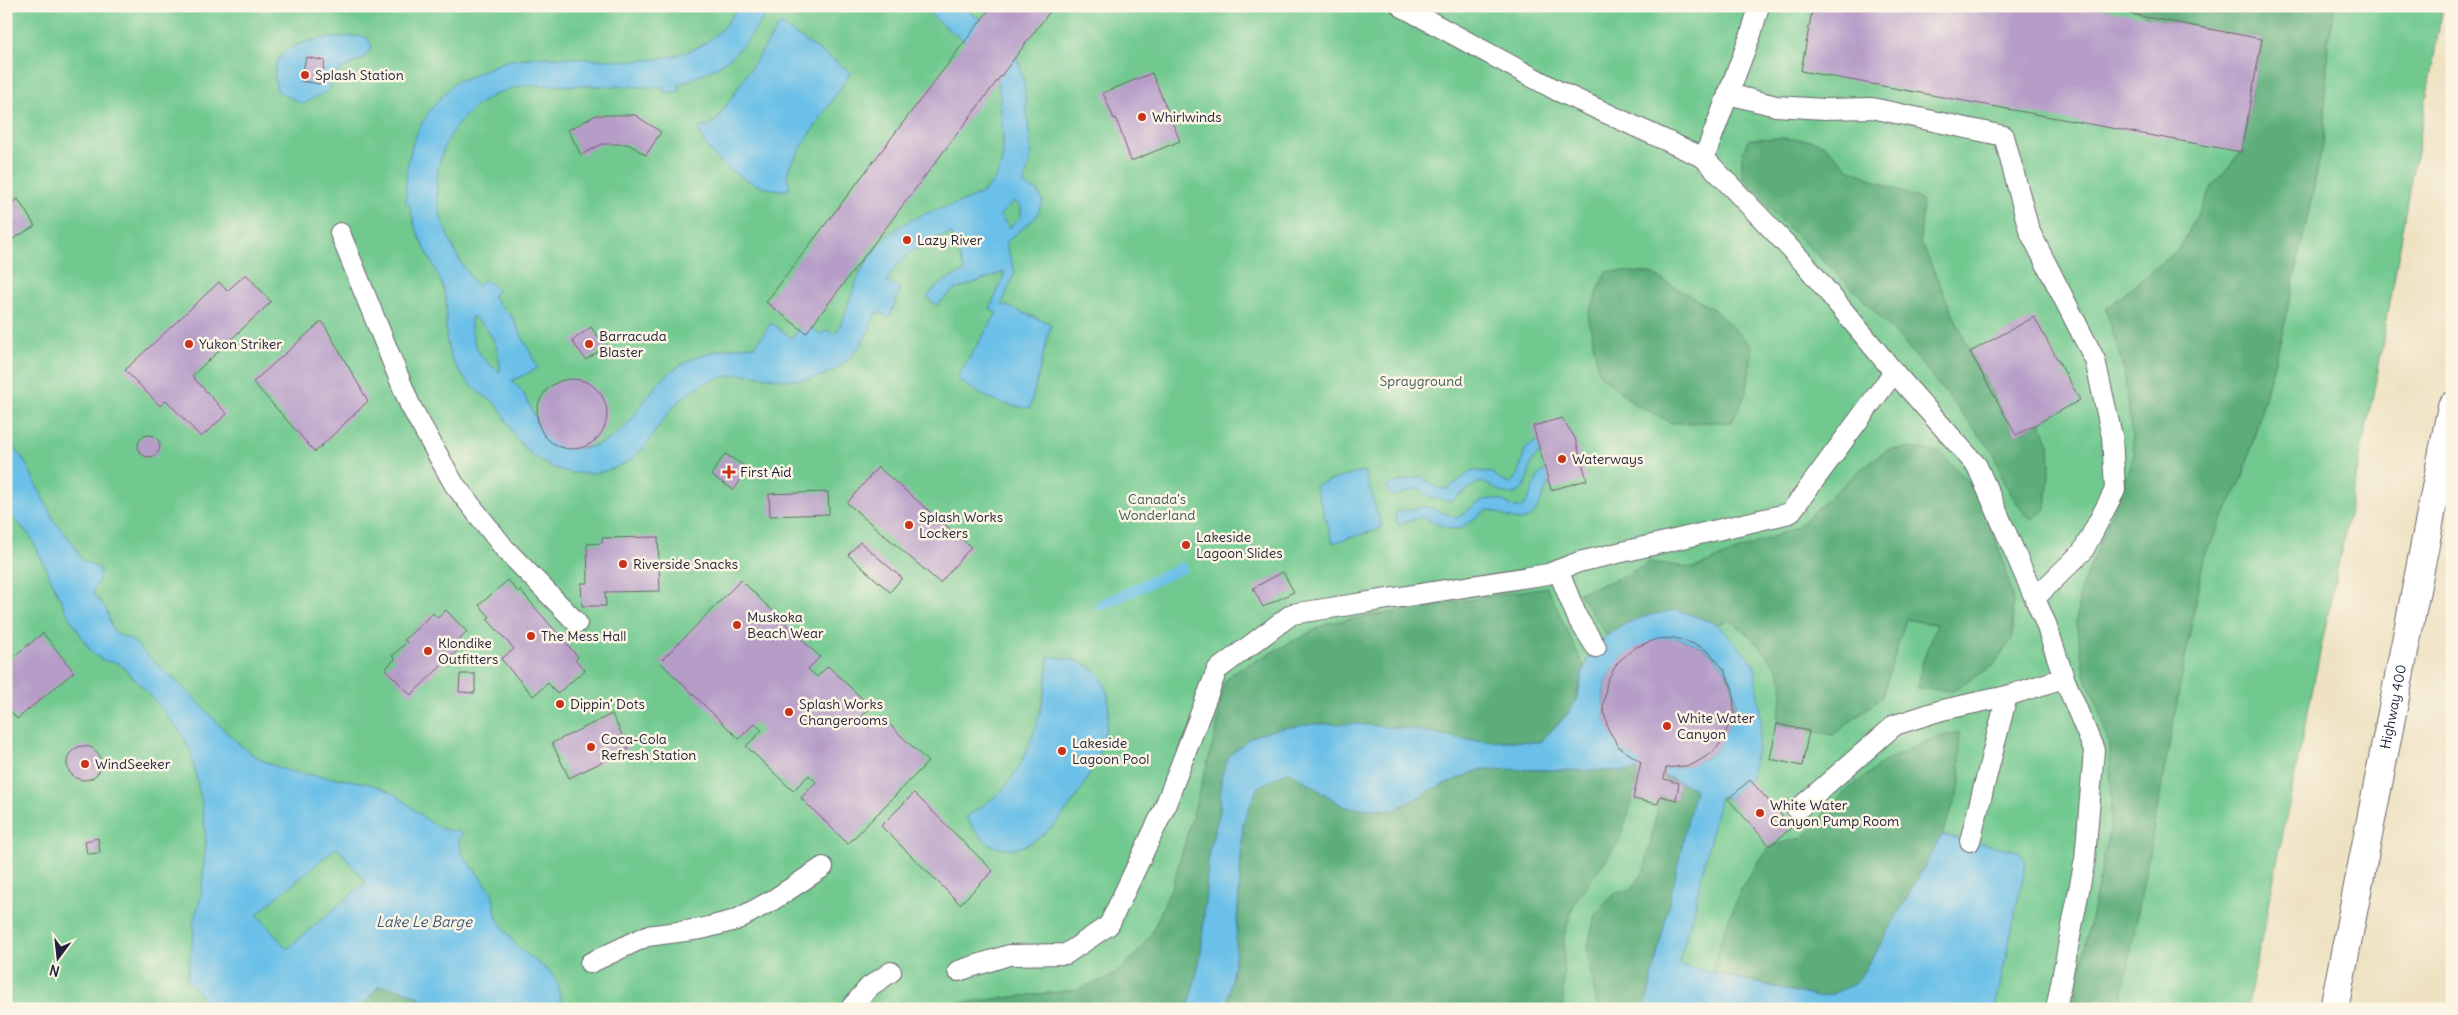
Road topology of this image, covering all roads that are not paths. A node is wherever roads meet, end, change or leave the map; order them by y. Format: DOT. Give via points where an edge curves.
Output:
graph roads {
  1 [pos="1401,6"];
  2 [pos="1759,6"];
  3 [pos="1728,94"];
  4 [pos="1704,158"];
  5 [pos="340,233"];
  6 [pos="1894,372"];
  7 [pos="2452,406"];
  8 [pos="1558,570"];
  9 [pos="2035,598"];
  10 [pos="577,623"];
  11 [pos="1596,647"];
  12 [pos="2064,678"];
  13 [pos="2007,696"];
  14 [pos="1797,810"];
  15 [pos="1970,841"];
  16 [pos="823,867"];
  17 [pos="590,963"];
  18 [pos="958,971"];
  19 [pos="891,972"];
  20 [pos="850,1009"];
  21 [pos="2056,1009"];
  22 [pos="2334,1009"];
  1 -- 4 [label="lane" via="1558,91"];
  2 -- 3 [label="lane"];
  3 -- 4 [label="lane"];
  3 -- 9 [label="lane" via="1776,106 1872,108 2004,136 2029,230 2095,360 2112,445 2115,490 2083,551"];
  4 -- 6 [label="lane" via="1804,263"];
  5 -- 10 [label="lane" via="410,405 454,484 505,548"];
  6 -- 8 [label="lane" via="1790,513 1579,562"];
  6 -- 9 [label="lane" via="1977,466"];
  7 -- 22 [label="highway, Highway 400"];
  8 -- 11 [label="lane" via="1578,619"];
  8 -- 18 [label="lane" via="1292,614 1217,670 1164,809 1109,925 1066,954 1009,955"];
  9 -- 12 [label="lane"];
  12 -- 13 [label="lane"];
  12 -- 21 [label="lane" via="2094,750 2085,859"];
  13 -- 14 [label="lane" via="1942,710 1895,725"];
  13 -- 15 [label="lane"];
  16 -- 17 [label="lane" via="736,920 701,929 647,936"];
  19 -- 20 [label="lane" via="869,987"];
}
